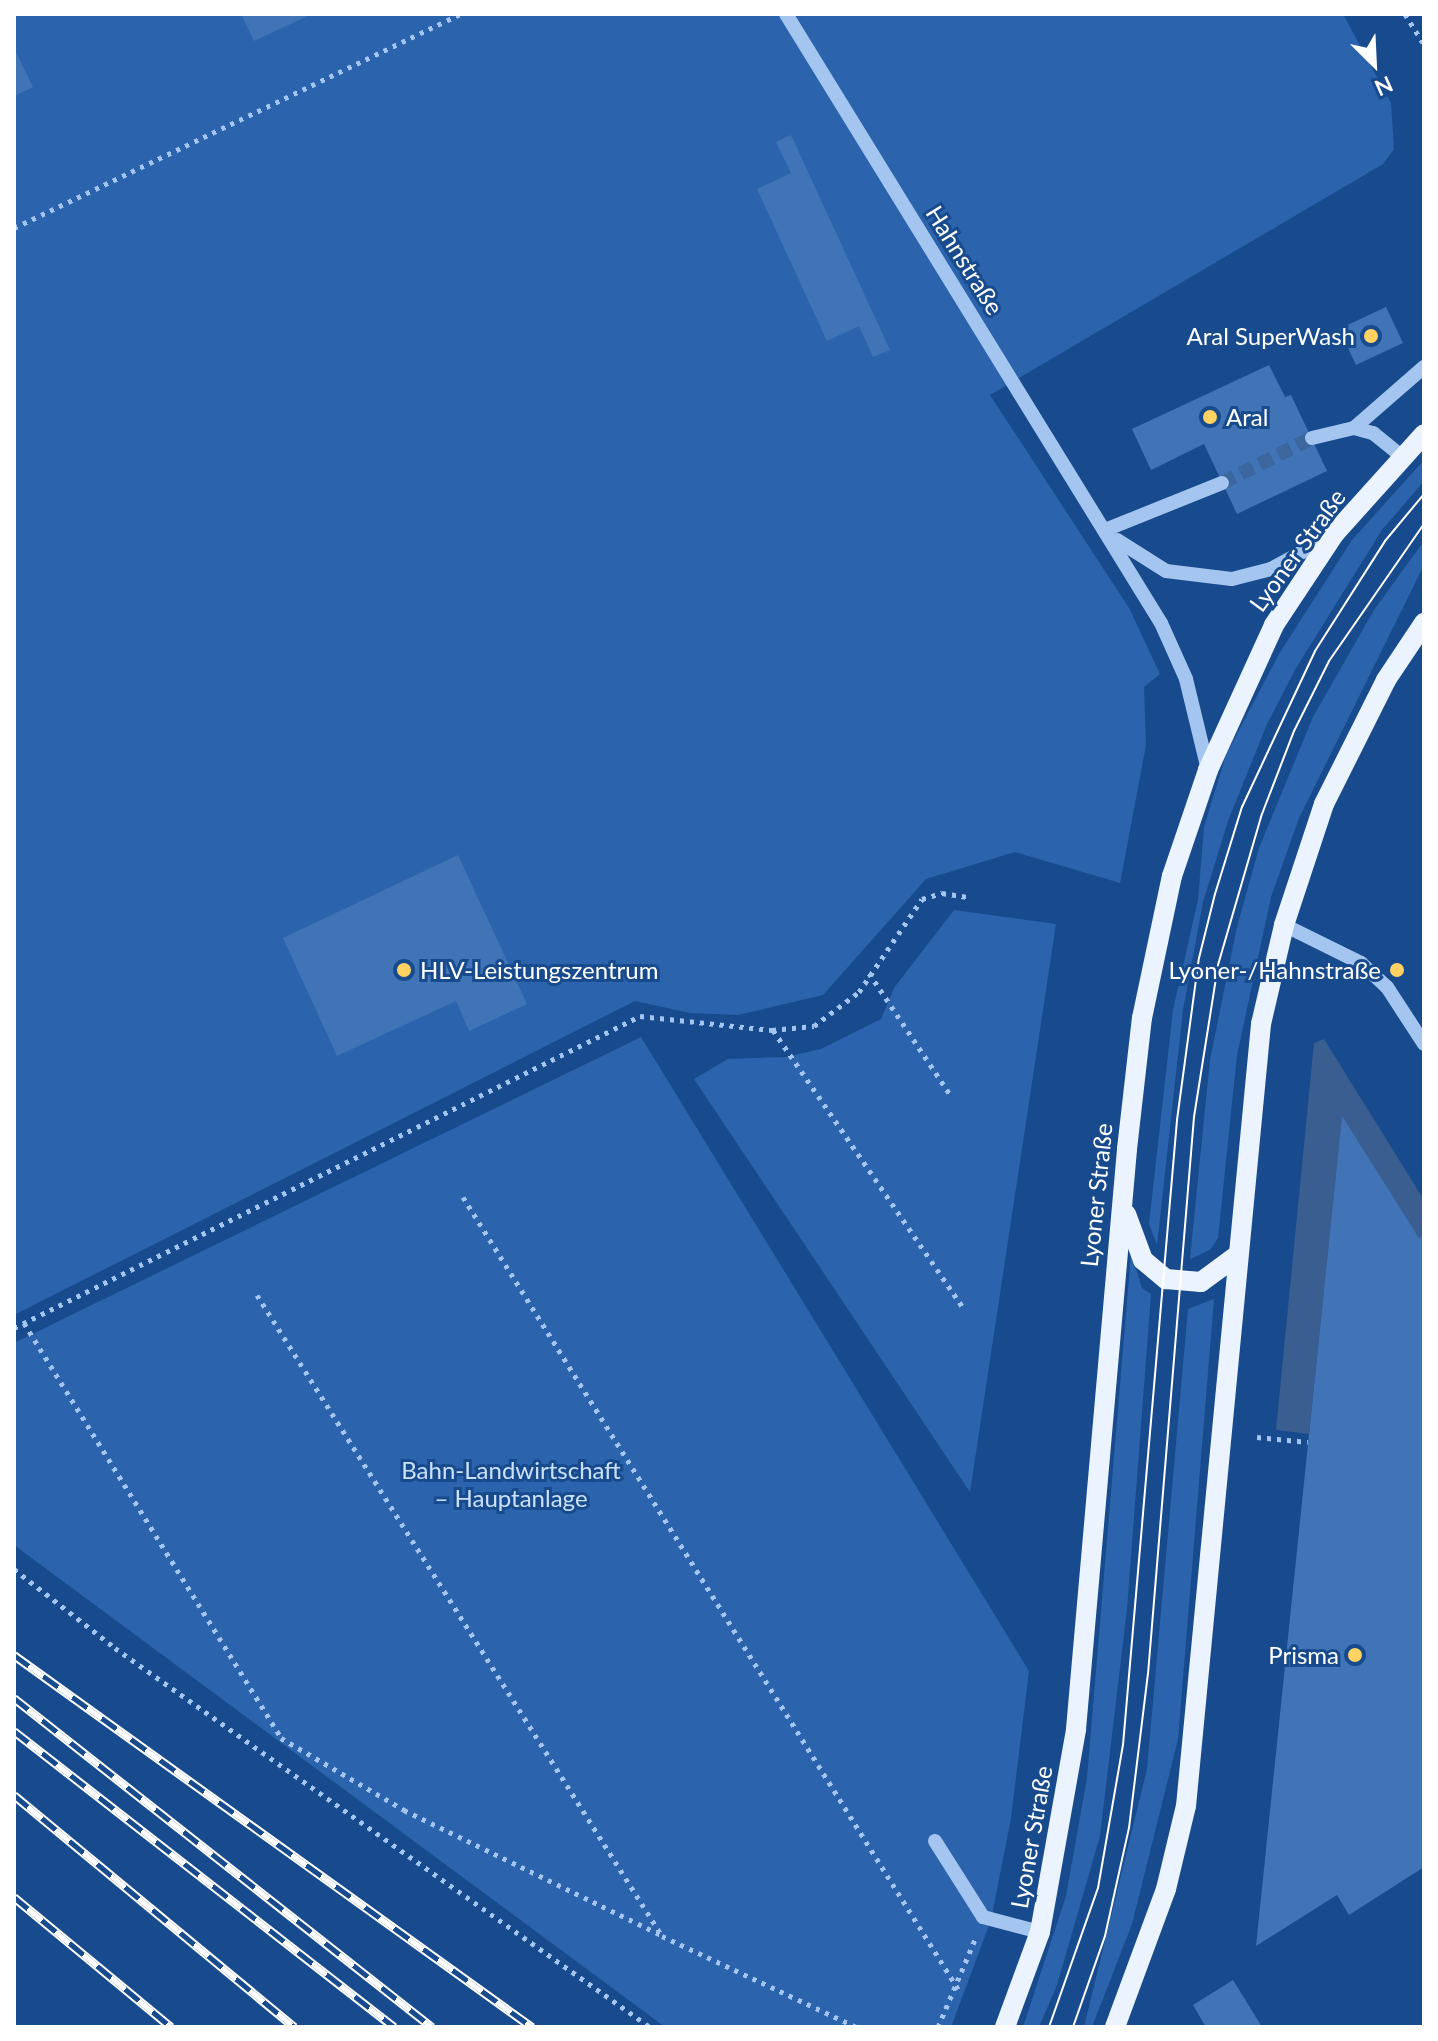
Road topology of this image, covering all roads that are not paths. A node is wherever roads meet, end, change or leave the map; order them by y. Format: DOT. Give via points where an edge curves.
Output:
graph roads {
  1 [pos="786,14"];
  2 [pos="1424,367"];
  3 [pos="1354,428"];
  4 [pos="1424,434"];
  5 [pos="1312,438"];
  6 [pos="1403,457"];
  7 [pos="1222,483"];
  8 [pos="1105,530"];
  9 [pos="1335,533"];
  10 [pos="1424,623"];
  11 [pos="1208,770"];
  12 [pos="1284,925"];
  13 [pos="1424,1044"];
  14 [pos="1123,1202"];
  15 [pos="1235,1257"];
  16 [pos="935,1841"];
  17 [pos="1040,1932"];
  18 [pos="1005,2027"];
  19 [pos="1115,2027"];
  1 -- 8 [label="street, Hahnstraße"];
  2 -- 3 [label="street"];
  3 -- 5 [label="street"];
  3 -- 6 [label="street" via="1373,433"];
  4 -- 6 [label="main road, Lyoner Straße"];
  6 -- 9 [label="main road, Lyoner Straße"];
  7 -- 8 [label="street"];
  8 -- 9 [label="street, Hahnstraße" via="1148,564 1208,579 1271,569"];
  8 -- 11 [label="street, Hahnstraße" via="1171,643 1186,679"];
  9 -- 11 [label="main road, Lyoner Straße" via="1262,647"];
  10 -- 12 [label="main road" via="1386,680 1324,804"];
  11 -- 14 [label="main road, Lyoner Straße" via="1161,925 1142,1018"];
  12 -- 13 [label="street" via="1361,963 1387,987"];
  12 -- 15 [label="main road" via="1261,1024"];
  14 -- 15 [label="main road" via="1133,1242 1153,1273 1178,1283 1201,1282"];
  14 -- 17 [label="main road, Lyoner Straße" via="1076,1729"];
  15 -- 19 [label="main road" via="1186,1806 1166,1889"];
  16 -- 17 [label="street" via="983,1917"];
  17 -- 18 [label="main road, Lyoner Straße"];
}
